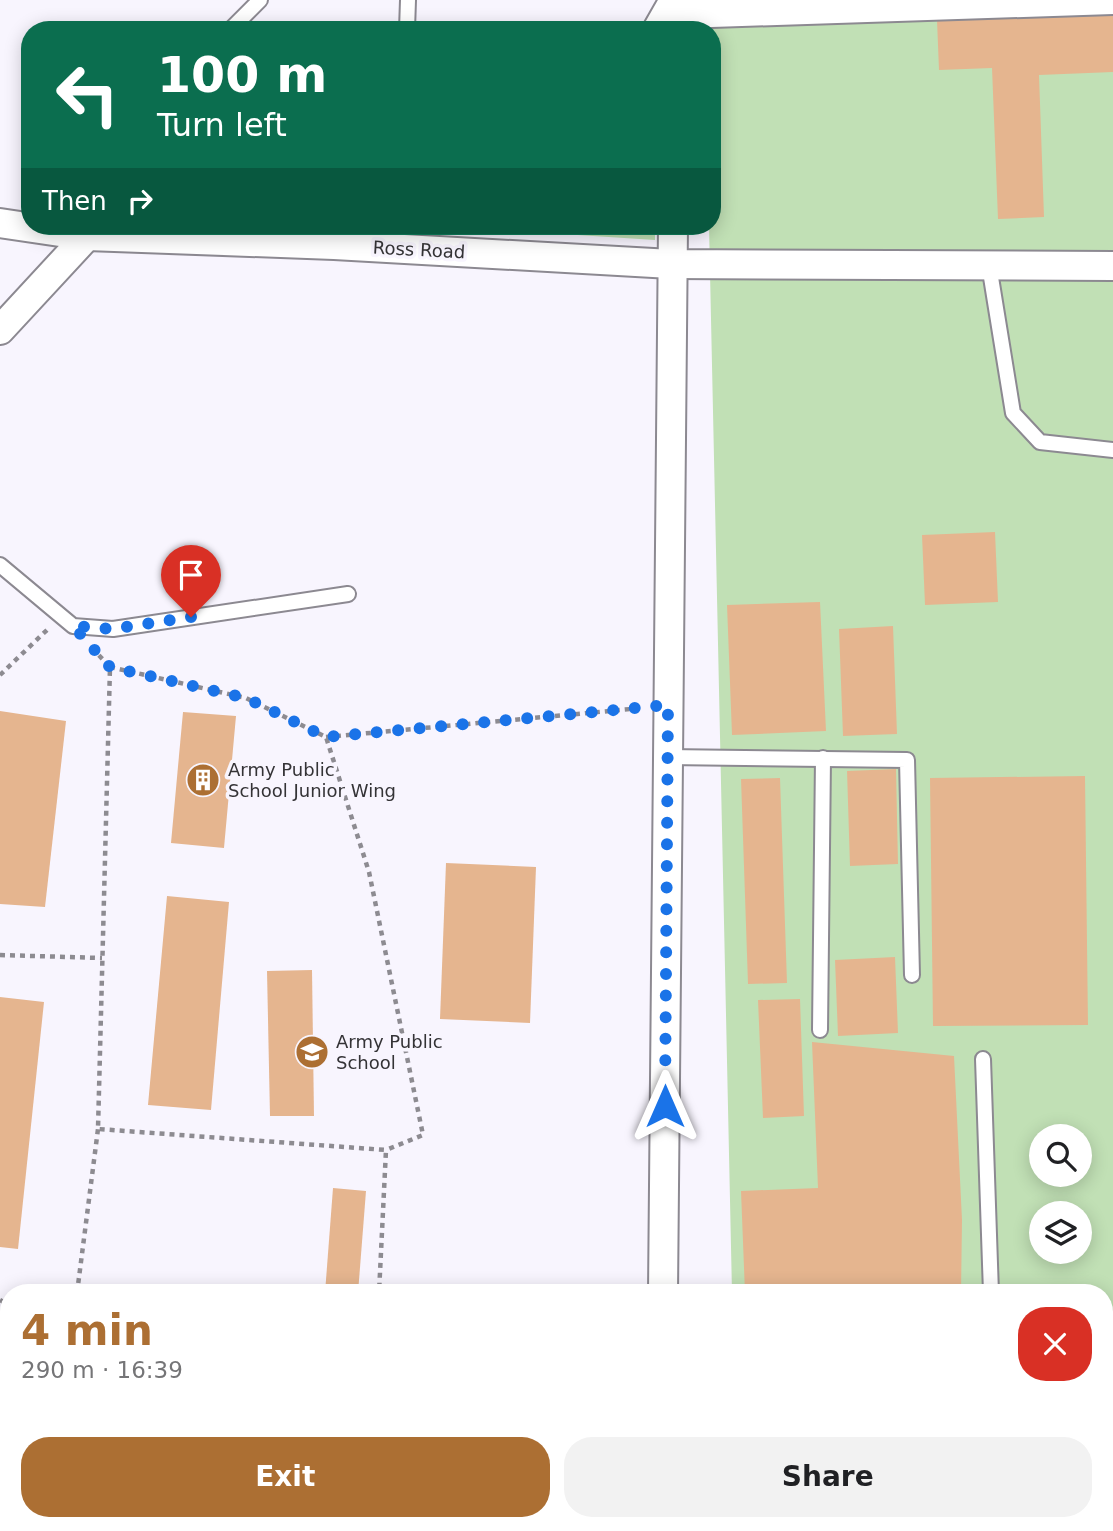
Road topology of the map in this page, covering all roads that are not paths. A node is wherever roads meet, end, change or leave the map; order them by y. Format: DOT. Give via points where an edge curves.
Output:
graph roads {
  1 [pos="260,0"];
  2 [pos="408,0"];
  3 [pos="1113,0"];
  4 [pos="680,11"];
  5 [pos="239,21"];
  6 [pos="407,21"];
  7 [pos="0,223"];
  8 [pos="21,225"];
  9 [pos="83,235"];
  10 [pos="365,235"];
  11 [pos="673,235"];
  12 [pos="87,236"];
  13 [pos="334,245"];
  14 [pos="671,264"];
  15 [pos="989,265"];
  16 [pos="1113,266"];
  17 [pos="0,330"];
  18 [pos="1113,450"];
  19 [pos="0,565"];
  20 [pos="348,594"];
  21 [pos="667,757"];
  22 [pos="823,758"];
  23 [pos="912,975"];
  24 [pos="820,1030"];
  25 [pos="983,1059"];
  26 [pos="663,1284"];
  27 [pos="991,1284"];
  28 [pos="859,1531"];
  29 [pos="873,1531"];
  1 -- 5 [label="lane"];
  2 -- 6 [label="lane"];
  3 -- 4 [label="street"];
  7 -- 8 [label="street, Ross Road"];
  9 -- 12 [label="street, Ross Road"];
  10 -- 13 [label="street"];
  11 -- 14 [label="street"];
  12 -- 13 [label="street, Ross Road"];
  12 -- 17 [label="street"];
  13 -- 14 [label="street, Ross Road"];
  14 -- 15 [label="street, Ross Road"];
  14 -- 21 [label="street"];
  15 -- 16 [label="street, Ross Road"];
  15 -- 18 [label="lane" via="1013,414 1040,442"];
  19 -- 20 [label="lane" via="73,626 113,629"];
  21 -- 22 [label="lane"];
  21 -- 26 [label="street"];
  22 -- 23 [label="lane" via="907,760"];
  22 -- 24 [label="lane"];
  25 -- 27 [label="lane"];
  28 -- 29 [label="lane"];
}
